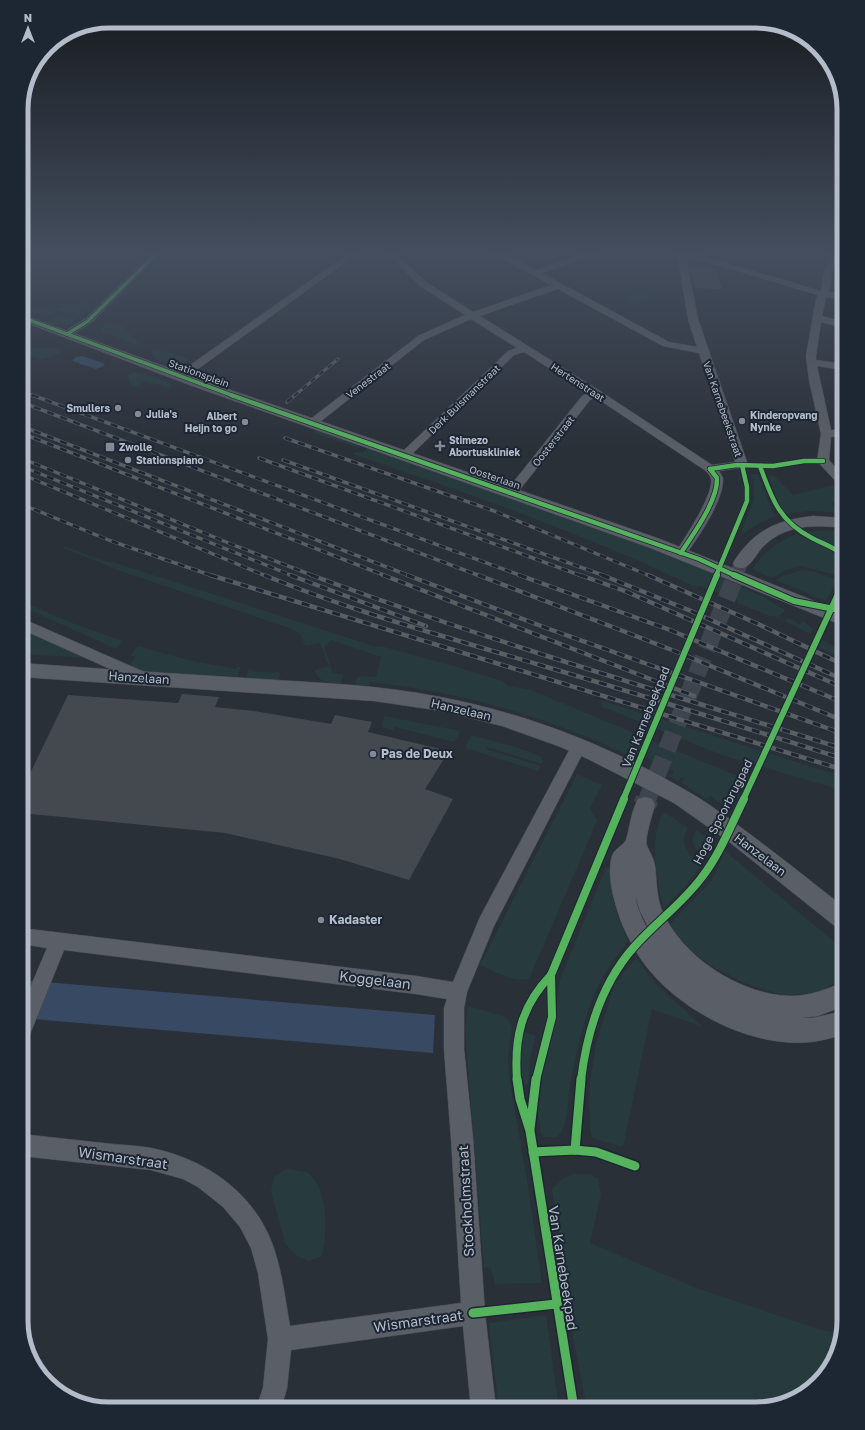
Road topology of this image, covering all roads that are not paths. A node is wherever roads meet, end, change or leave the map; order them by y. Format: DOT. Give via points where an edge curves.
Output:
graph roads {
  1 [pos="818,318"];
  2 [pos="90,319"];
  3 [pos="262,319"];
  4 [pos="464,319"];
  5 [pos="479,319"];
  6 [pos="619,319"];
  7 [pos="693,319"];
  8 [pos="821,319"];
  9 [pos="28,320"];
  10 [pos="837,323"];
  11 [pos="67,334"];
  12 [pos="526,348"];
  13 [pos="703,350"];
  14 [pos="812,362"];
  15 [pos="837,366"];
  16 [pos="180,377"];
  17 [pos="596,394"];
  18 [pos="308,422"];
  19 [pos="837,433"];
  20 [pos="826,434"];
  21 [pos="405,456"];
  22 [pos="710,469"];
  23 [pos="837,477"];
  24 [pos="511,493"];
  25 [pos="837,521"];
  26 [pos="681,553"];
  27 [pos="741,563"];
  28 [pos="837,617"];
  29 [pos="28,626"];
  30 [pos="28,670"];
  31 [pos="144,678"];
  32 [pos="578,747"];
  33 [pos="645,805"];
  34 [pos="635,846"];
  35 [pos="837,914"];
  36 [pos="28,937"];
  37 [pos="59,940"];
  38 [pos="458,992"];
  39 [pos="837,998"];
  40 [pos="28,1014"];
  41 [pos="837,1025"];
  42 [pos="28,1146"];
  43 [pos="473,1313"];
  44 [pos="280,1339"];
  45 [pos="270,1402"];
  46 [pos="483,1402"];
  1 -- 14 [label="street"];
  2 -- 11 [label="street"];
  3 -- 16 [label="street"];
  4 -- 18 [label="street, Venestraat" via="421,338"];
  5 -- 12 [label="street, Hertenstraat"];
  6 -- 13 [label="street" via="666,344"];
  7 -- 13 [label="street, Van Karnebeekstraat"];
  8 -- 10 [label="street"];
  9 -- 11 [label="street, Stationsplein"];
  11 -- 16 [label="street, Stationsplein"];
  12 -- 17 [label="street, Hertenstraat"];
  12 -- 21 [label="street, Derk Buismanstraat" via="511,353"];
  13 -- 22 [label="street, Van Karnebeekstraat" via="742,465"];
  14 -- 15 [label="street"];
  14 -- 20 [label="street"];
  16 -- 18 [label="street, Stationsplein"];
  17 -- 22 [label="street, Hertenstraat"];
  17 -- 24 [label="street, Oosterstraat" via="586,398"];
  18 -- 21 [label="street, Oosterlaan"];
  19 -- 20 [label="street"];
  20 -- 23 [label="street" via="823,461"];
  21 -- 24 [label="street, Oosterlaan"];
  22 -- 26 [label="street" via="718,478 718,487"];
  24 -- 26 [label="street, Oosterlaan"];
  25 -- 27 [label="street" via="804,521 778,528 758,541"];
  26 -- 28 [label="street, Oosterlaan"];
  29 -- 31 [label="street"];
  30 -- 31 [label="street, Hanzelaan"];
  31 -- 32 [label="street, Hanzelaan" via="380,695 441,704 541,732"];
  32 -- 35 [label="street, Hanzelaan" via="620,765 705,813"];
  32 -- 38 [label="street" via="486,923"];
  33 -- 34 [label="street"];
  34 -- 39 [label="street" via="643,860 645,887 655,919 672,948 698,973 737,995 758,1003 778,1006 811,1005"];
  34 -- 41 [label="street" via="623,856 622,881 626,905 637,931 651,953 679,985 725,1013 761,1025 786,1030 810,1030"];
  36 -- 37 [label="street, Koggelaan"];
  37 -- 38 [label="street, Koggelaan"];
  37 -- 40 [label="street"];
  38 -- 43 [label="street, Stockholmstraat" via="454,1008 454,1049"];
  42 -- 44 [label="street, Wismarstraat" via="151,1159 186,1169 206,1179 231,1199 248,1219 261,1244 270,1273"];
  43 -- 44 [label="street, Wismarstraat"];
  43 -- 46 [label="street, Stockholmstraat"];
  44 -- 45 [label="street, Wismarstraat" via="275,1388"];
}
